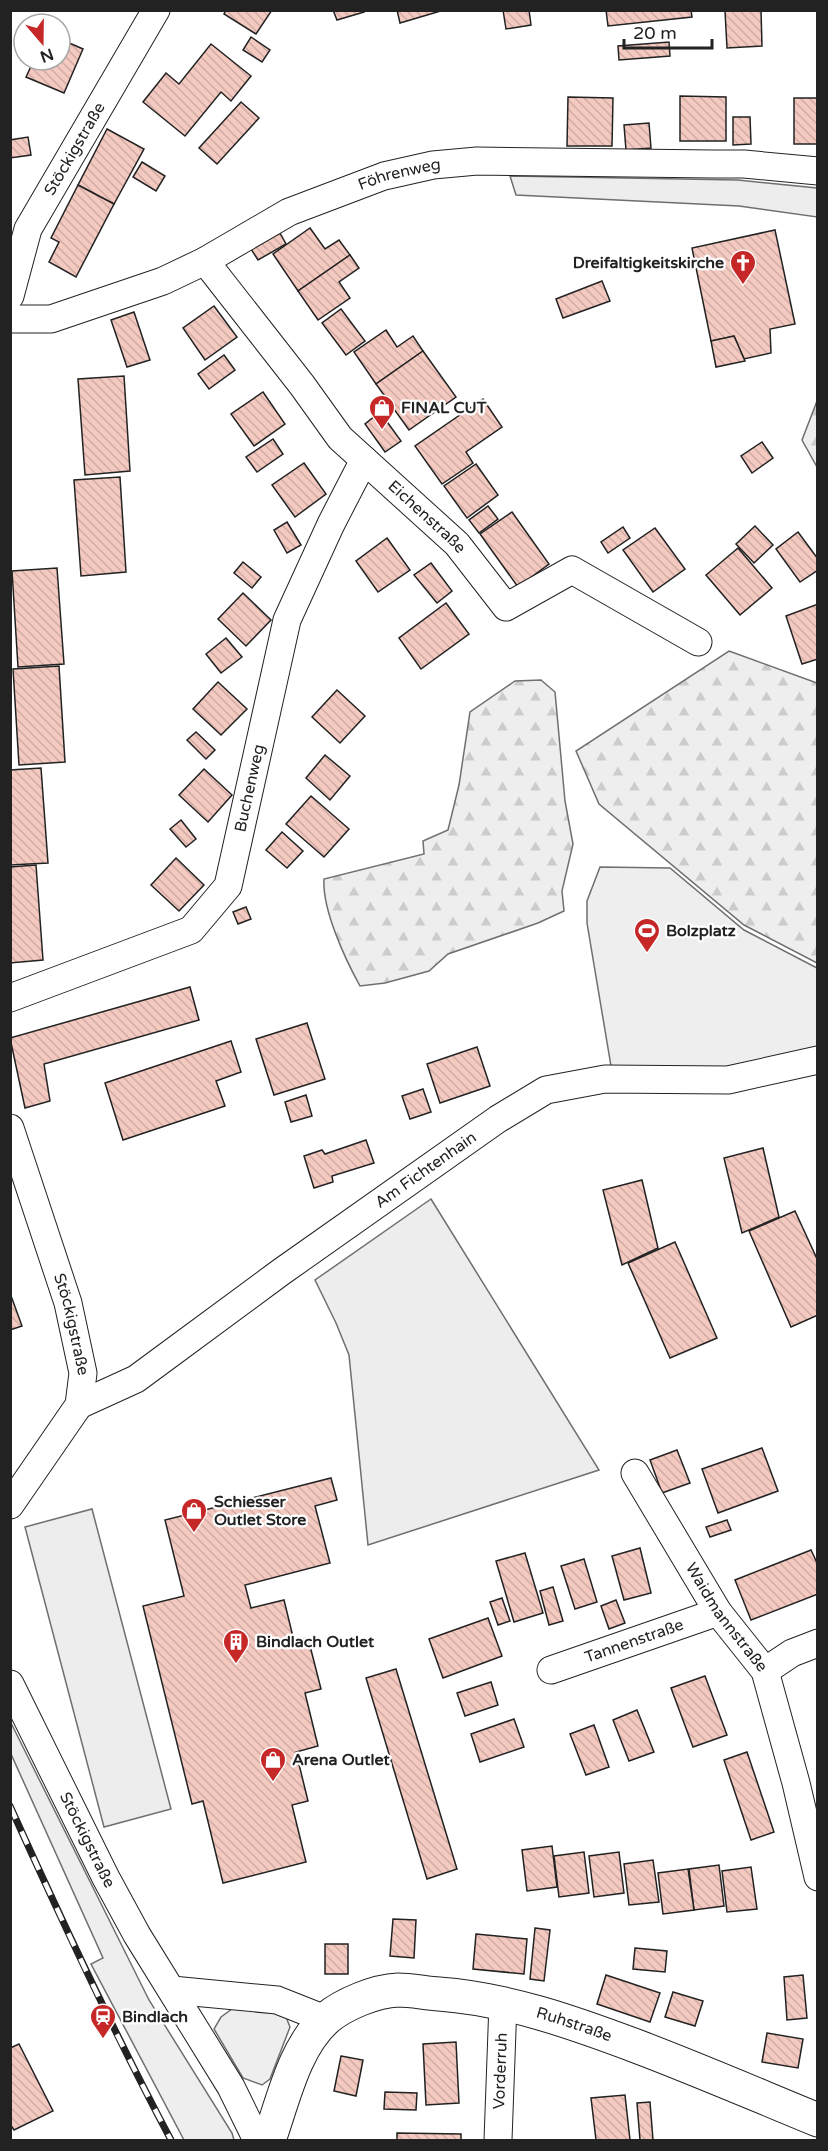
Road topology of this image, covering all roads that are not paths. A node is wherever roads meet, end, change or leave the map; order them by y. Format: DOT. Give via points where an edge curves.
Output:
graph roads {
  1 [pos="156,10"];
  2 [pos="818,171"];
  3 [pos="205,261"];
  4 [pos="10,296"];
  5 [pos="10,319"];
  6 [pos="364,460"];
  7 [pos="698,642"];
  8 [pos="10,998"];
  9 [pos="818,1060"];
  10 [pos="10,1128"];
  11 [pos="79,1405"];
  12 [pos="635,1473"];
  13 [pos="10,1506"];
  14 [pos="718,1612"];
  15 [pos="818,1643"];
  16 [pos="551,1670"];
  17 [pos="765,1671"];
  18 [pos="10,1684"];
  19 [pos="818,1877"];
  20 [pos="172,1990"];
  21 [pos="503,2003"];
  22 [pos="326,2019"];
  23 [pos="818,2120"];
  24 [pos="257,2140"];
  25 [pos="269,2140"];
  26 [pos="498,2140"];
  1 -- 4 [label="street, Stöckigstraße" via="28,229"];
  2 -- 3 [label="street, Föhrenweg" via="744,164 477,161 433,165 384,176 289,213"];
  3 -- 5 [label="street, Föhrenweg" via="163,281 51,319"];
  3 -- 6 [label="street, Eichenstraße" via="340,438"];
  6 -- 7 [label="street, Eichenstraße" via="457,544 506,607 572,570"];
  6 -- 8 [label="street, Buchenweg" via="287,620 228,886 191,930"];
  9 -- 11 [label="street, Am Fichtenhain" via="728,1080 605,1079 546,1090 498,1119 280,1272 136,1378"];
  10 -- 11 [label="street, Stöckigstraße" via="68,1303 83,1373"];
  11 -- 13 [label="street, Stöckigstraße"];
  12 -- 14 [label="street, Waidmannstraße"];
  14 -- 16 [label="street, Tannenstraße"];
  14 -- 17 [label="street, Waidmannstraße"];
  15 -- 17 [label="street" via="792,1653"];
  17 -- 19 [label="street, Waidmannstraße"];
  18 -- 20 [label="street, Stöckigstraße" via="106,1878"];
  20 -- 22 [label="street" via="277,2000"];
  20 -- 24 [label="street" via="231,2087"];
  21 -- 22 [label="street, Ruhstraße" via="397,1990 345,2005"];
  21 -- 23 [label="street, Ruhstraße" via="576,2023"];
  21 -- 26 [label="street, Vorderruh"];
  22 -- 25 [label="street, Ruhstraße" via="298,2055"];
}
